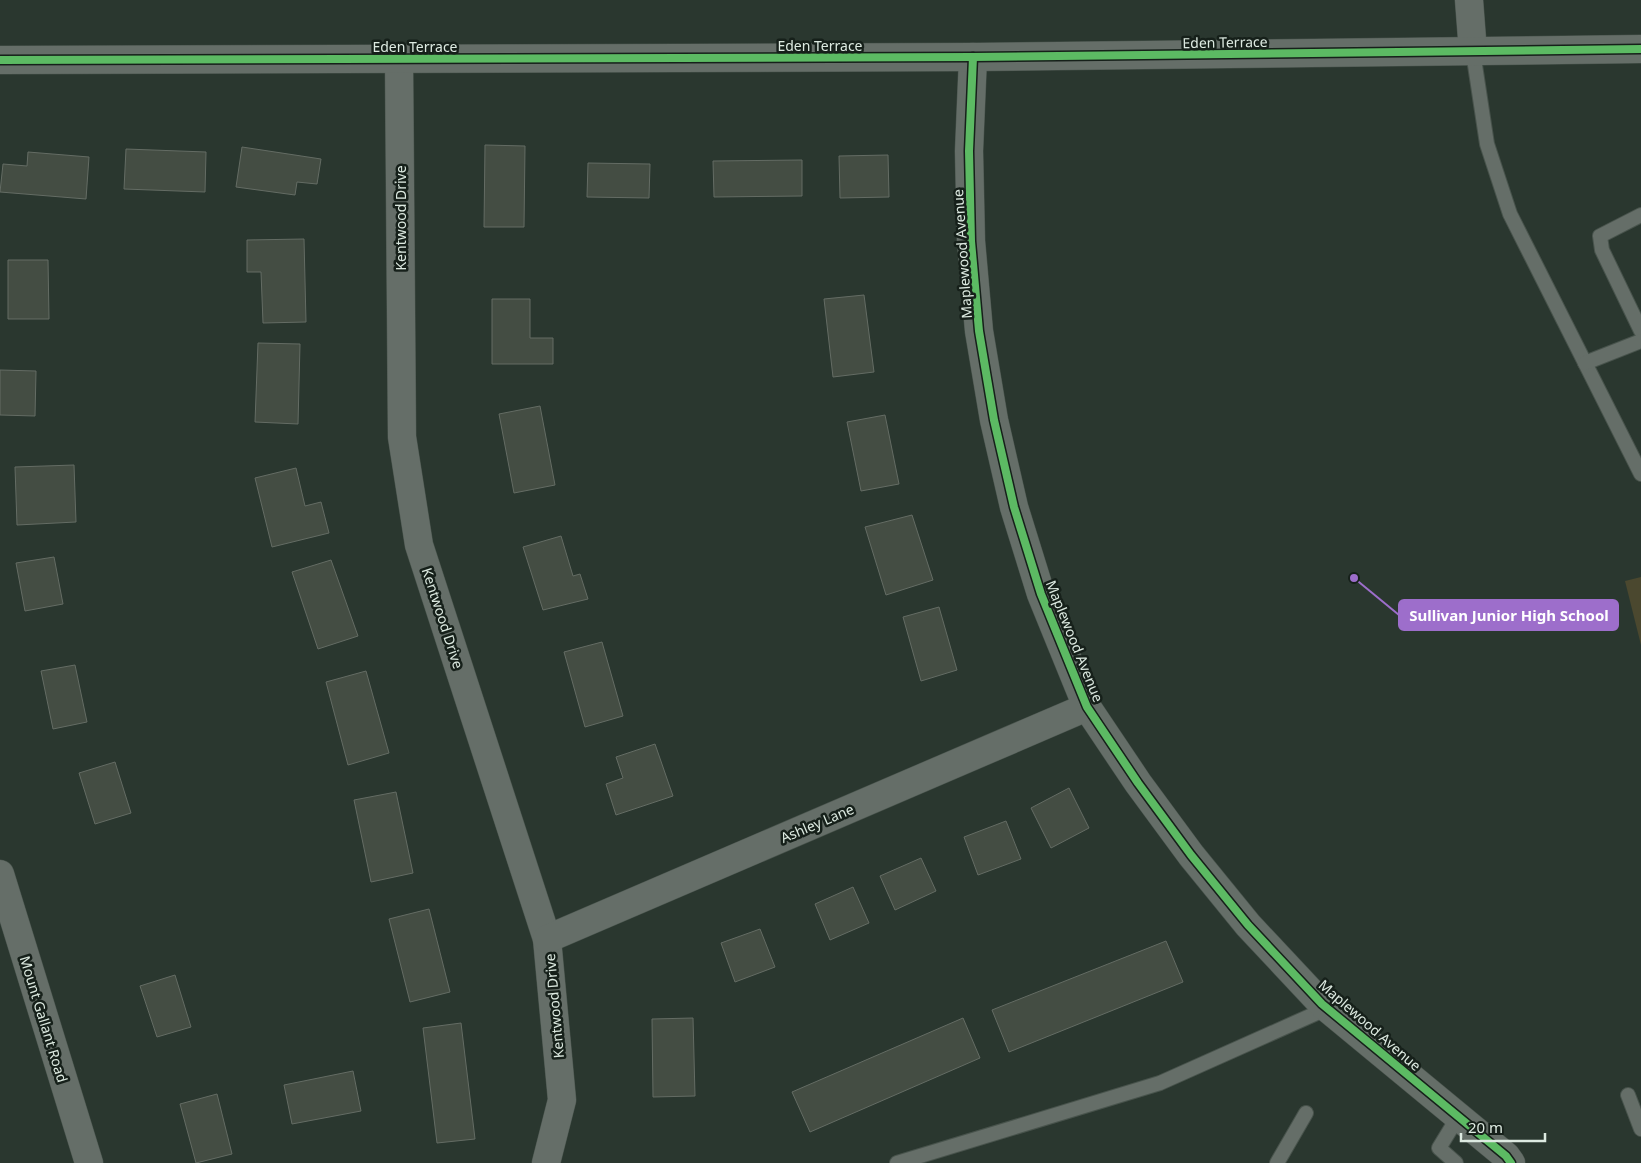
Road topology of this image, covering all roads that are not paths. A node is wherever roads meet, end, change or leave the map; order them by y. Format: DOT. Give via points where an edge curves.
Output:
graph roads {
  1 [pos="1469,0"];
  2 [pos="1641,49"];
  3 [pos="1473,52"];
  4 [pos="973,56"];
  5 [pos="399,59"];
  6 [pos="0,60"];
  7 [pos="1641,215"];
  8 [pos="1641,331"];
  9 [pos="1641,341"];
  10 [pos="1585,363"];
  11 [pos="1641,474"];
  12 [pos="1087,707"];
  13 [pos="0,874"];
  14 [pos="547,939"];
  15 [pos="1328,1008"];
  16 [pos="1628,1095"];
  17 [pos="1306,1113"];
  18 [pos="1458,1117"];
  19 [pos="1641,1129"];
  20 [pos="89,1163"];
  21 [pos="546,1163"];
  22 [pos="897,1163"];
  23 [pos="1277,1163"];
  24 [pos="1456,1163"];
  25 [pos="1511,1163"];
  1 -- 3 [label="street"];
  2 -- 3 [label="street, Eden Terrace"];
  3 -- 4 [label="street, Eden Terrace"];
  3 -- 10 [label="lane" via="1487,144 1510,214"];
  4 -- 5 [label="street, Eden Terrace"];
  4 -- 12 [label="street, Maplewood Avenue" via="969,151 971,241 979,331 994,420 1014,508 1041,594"];
  5 -- 6 [label="street, Eden Terrace"];
  5 -- 14 [label="street, Kentwood Drive" via="402,436 419,545"];
  7 -- 8 [label="lane" via="1600,236 1602,250"];
  9 -- 10 [label="lane"];
  10 -- 11 [label="lane"];
  12 -- 14 [label="street, Ashley Lane"];
  12 -- 15 [label="street, Maplewood Avenue" via="1191,855 1248,925"];
  13 -- 20 [label="street, Mount Gallant Road"];
  14 -- 21 [label="street, Kentwood Drive" via="562,1100"];
  15 -- 18 [label="street, Maplewood Avenue"];
  15 -- 22 [label="lane" via="1160,1083"];
  16 -- 19 [label="lane"];
  17 -- 23 [label="lane"];
  18 -- 24 [label="lane" via="1440,1148"];
  18 -- 25 [label="street, Maplewood Avenue"];
}
